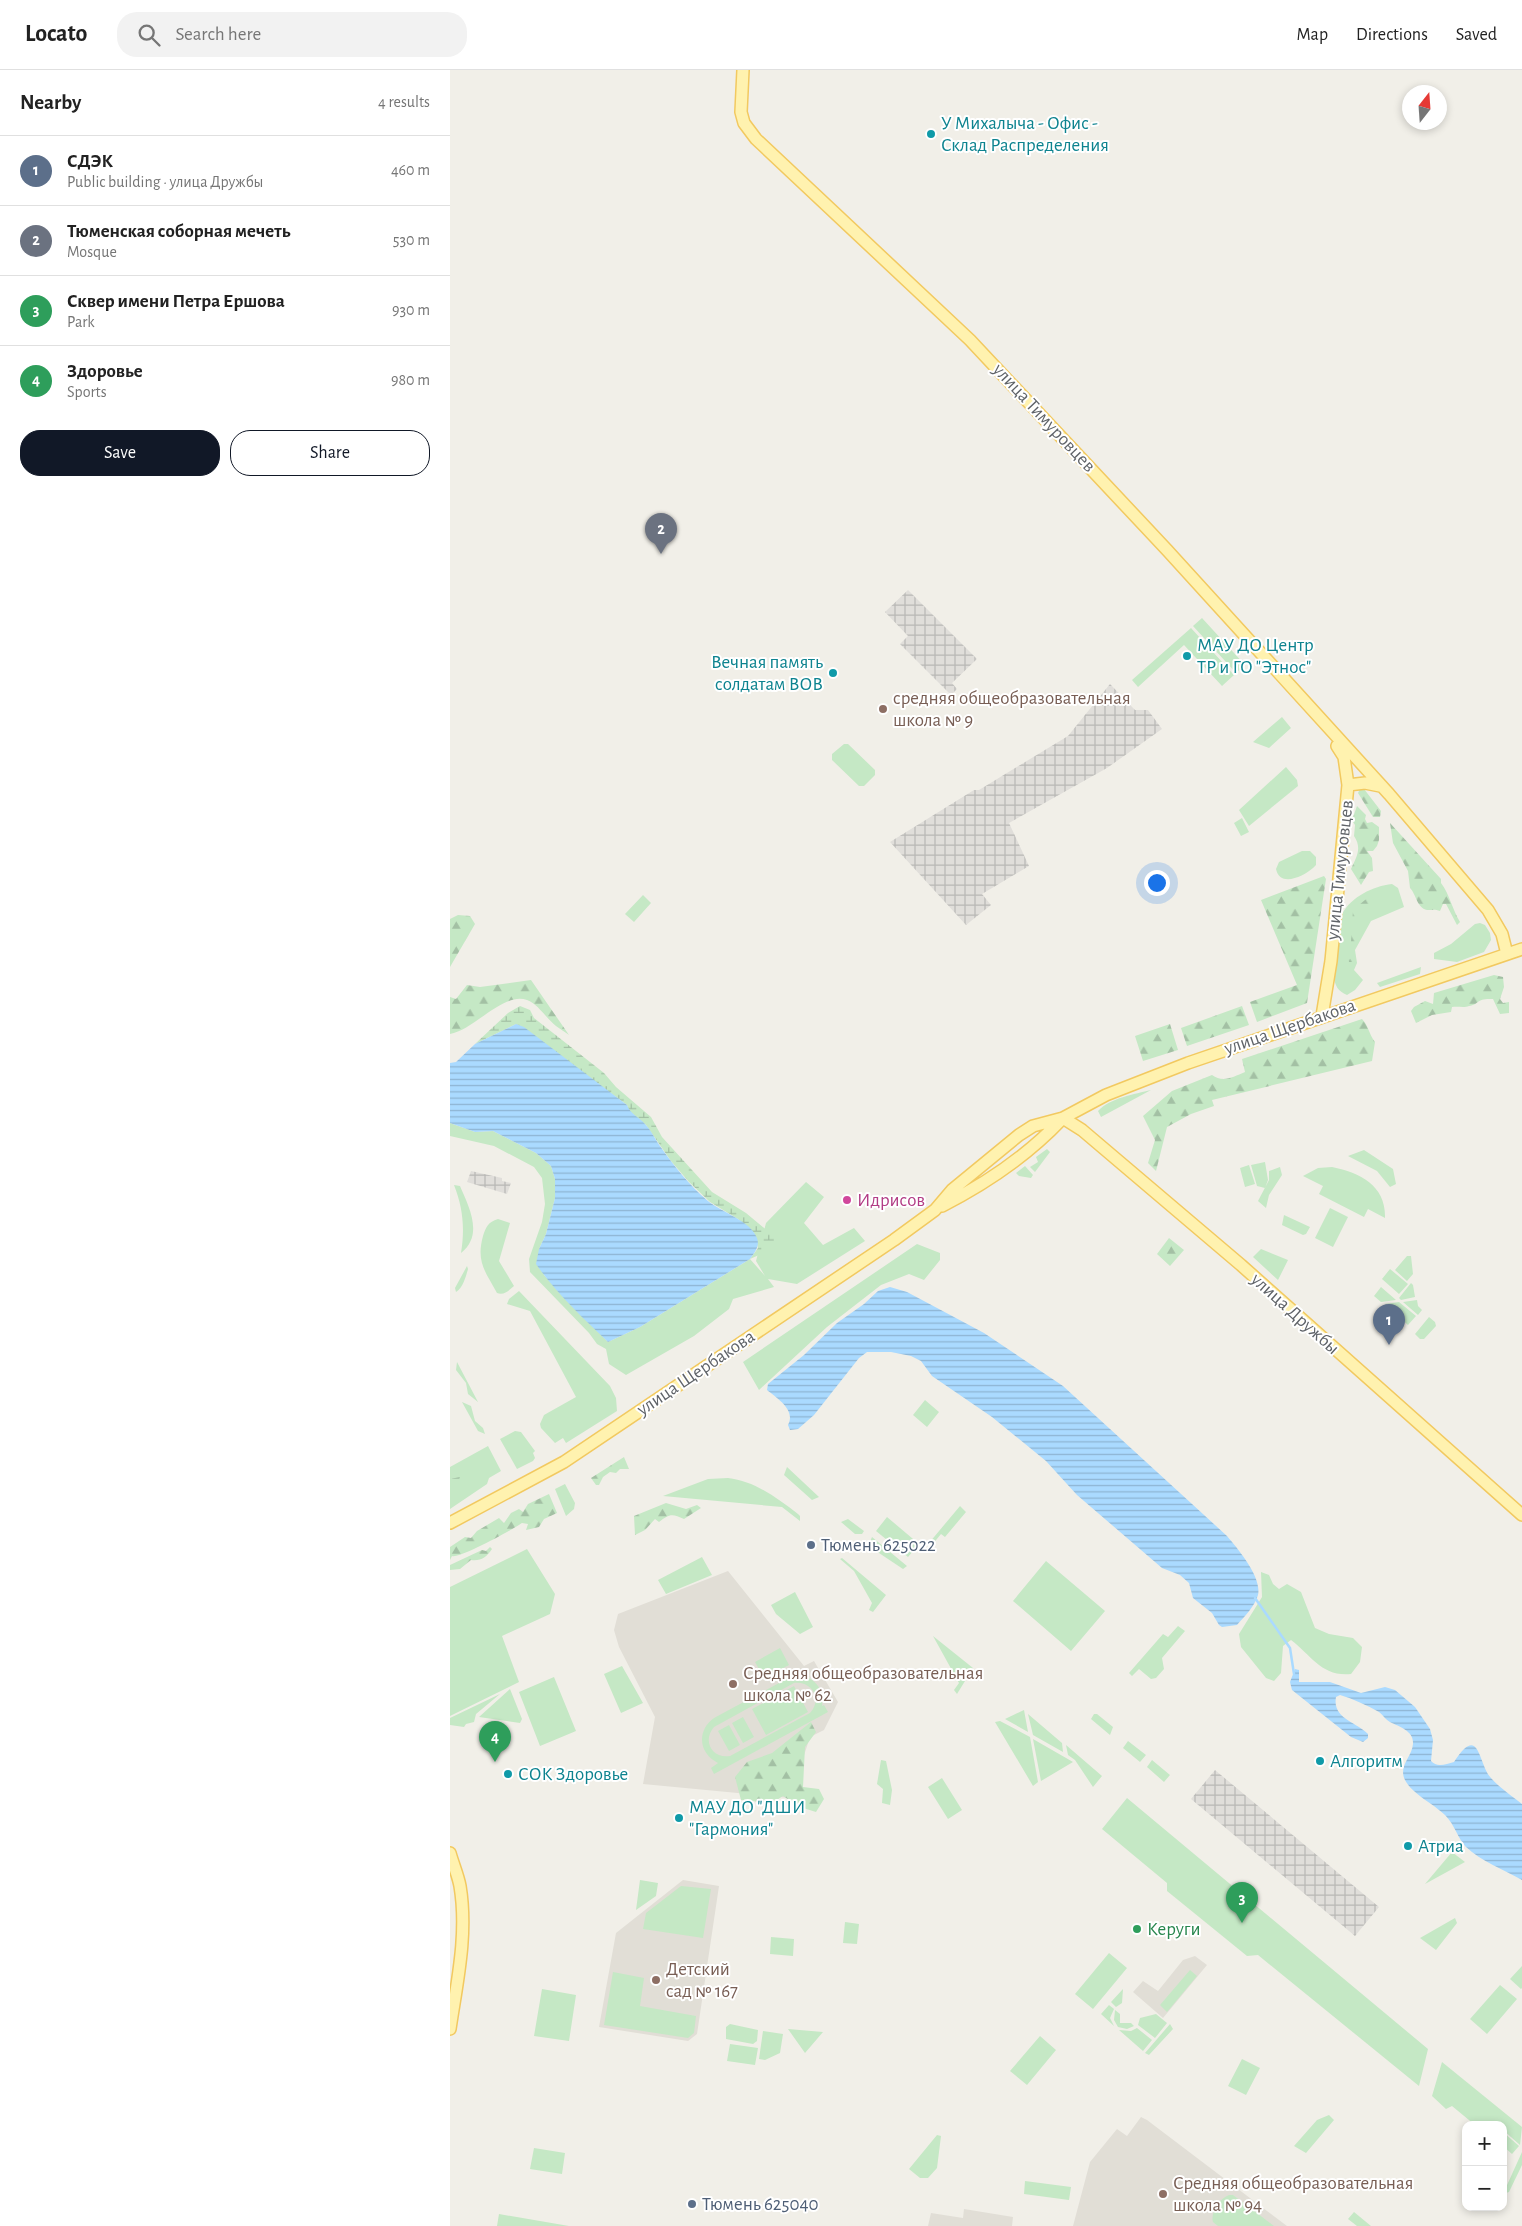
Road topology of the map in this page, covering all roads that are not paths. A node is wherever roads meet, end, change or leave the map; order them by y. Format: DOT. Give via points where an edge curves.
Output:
graph roads {
  1 [pos="743,70"];
  2 [pos="1328,729"];
  3 [pos="1348,785"];
  4 [pos="1380,786"];
  5 [pos="1522,949"];
  6 [pos="1507,954"];
  7 [pos="1322,1016"];
  8 [pos="1063,1118"];
  9 [pos="935,1210"];
  10 [pos="1522,1515"];
  11 [pos="450,1523"];
  12 [pos="450,1853"];
  13 [pos="450,2029"];
  1 -- 2 [label="main road, улица Тимуровцев" via="740,102 744,122 756,139 970,340 1167,550"];
  2 -- 3 [label="main road, улица Тимуровцев" via="1344,757"];
  2 -- 4 [label="main road, улица Тимуровцев"];
  3 -- 4 [label="main road" via="1365,782"];
  3 -- 7 [label="main road, улица Тимуровцев"];
  4 -- 6 [label="main road, улица Тимуровцев" via="1488,910 1502,934"];
  5 -- 6 [label="main road, улица Щербакова"];
  6 -- 7 [label="main road, улица Щербакова"];
  7 -- 8 [label="main road, улица Щербакова" via="1188,1063 1106,1096"];
  8 -- 9 [label="main road, улица Щербакова" via="1036,1145"];
  8 -- 9 [label="main road, улица Щербакова" via="1033,1126 1019,1135 952,1190"];
  8 -- 10 [label="main road, улица Дружбы" via="1082,1130 1197,1227"];
  9 -- 11 [label="main road, улица Щербакова" via="564,1462"];
  12 -- 13 [label="main road" via="460,1885 463,1941"];
}
